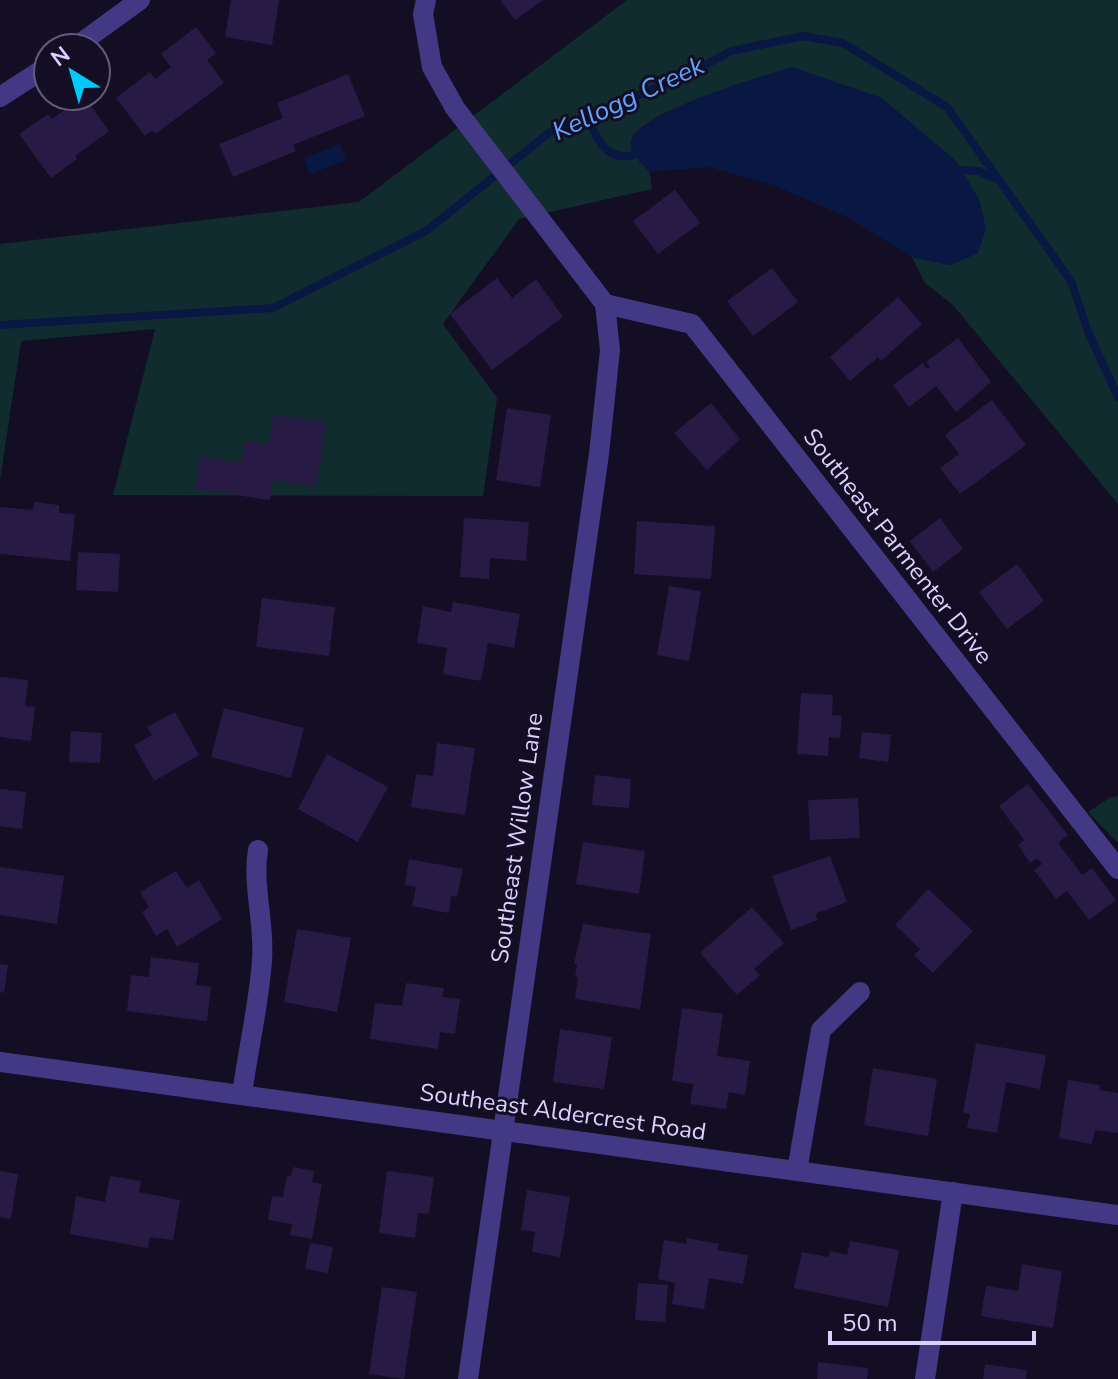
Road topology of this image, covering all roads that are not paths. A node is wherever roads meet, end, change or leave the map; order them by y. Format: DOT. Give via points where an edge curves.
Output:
graph roads {
  1 [pos="140,0"];
  2 [pos="426,0"];
  3 [pos="96,32"];
  4 [pos="32,76"];
  5 [pos="0,97"];
  6 [pos="605,304"];
  7 [pos="258,850"];
  8 [pos="1118,869"];
  9 [pos="860,992"];
  10 [pos="0,1062"];
  11 [pos="242,1094"];
  12 [pos="501,1130"];
  13 [pos="797,1171"];
  14 [pos="953,1192"];
  15 [pos="1118,1215"];
  16 [pos="468,1379"];
  17 [pos="925,1379"];
  1 -- 3 [label="street"];
  2 -- 6 [label="street" via="423,14 432,67 455,108"];
  4 -- 5 [label="street"];
  6 -- 8 [label="street, Southeast Parmenter Drive" via="692,324"];
  6 -- 12 [label="street, Southeast Willow Lane" via="610,350 599,454"];
  7 -- 11 [label="street" via="262,958"];
  9 -- 13 [label="street" via="821,1030"];
  10 -- 11 [label="street, Southeast Aldercrest Road"];
  11 -- 12 [label="street, Southeast Aldercrest Road"];
  12 -- 13 [label="street, Southeast Aldercrest Road"];
  12 -- 16 [label="street, Southeast Willow Lane"];
  13 -- 14 [label="street, Southeast Aldercrest Road"];
  14 -- 15 [label="street, Southeast Aldercrest Road"];
  14 -- 17 [label="street"];
}
